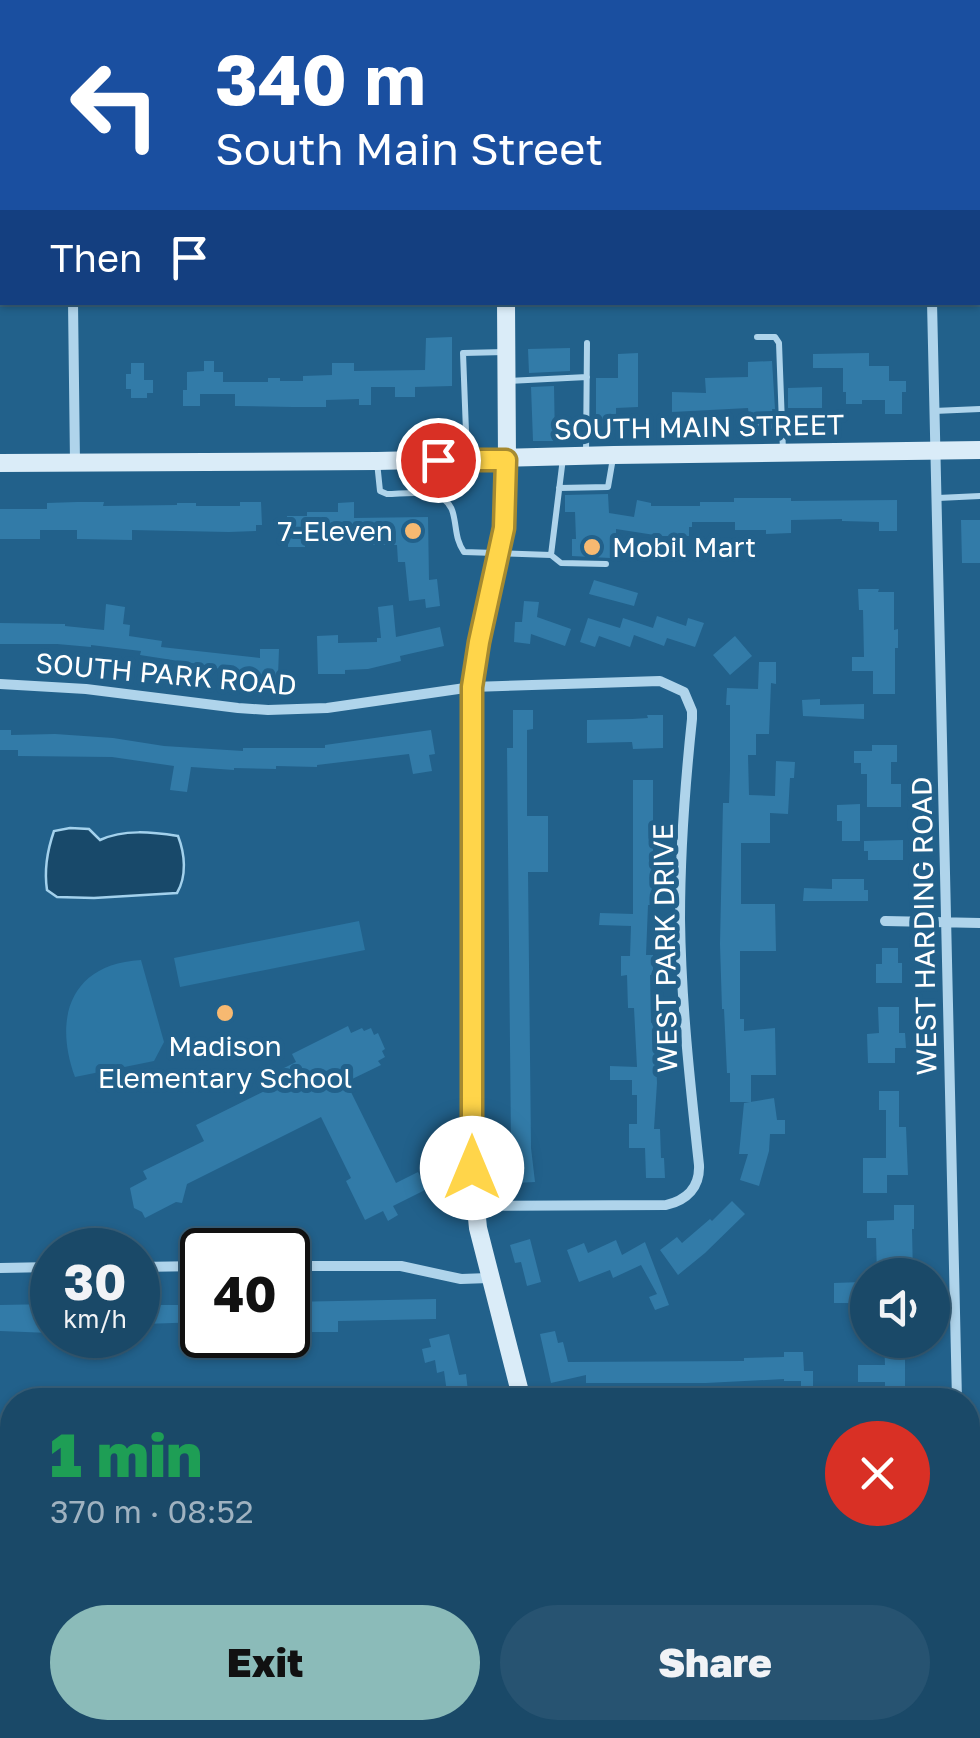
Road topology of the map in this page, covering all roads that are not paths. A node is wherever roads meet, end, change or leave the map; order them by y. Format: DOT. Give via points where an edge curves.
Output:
graph roads {
  1 [pos="73,305"];
  2 [pos="506,305"];
  3 [pos="932,305"];
  4 [pos="758,337"];
  5 [pos="587,343"];
  6 [pos="506,352"];
  7 [pos="587,377"];
  8 [pos="506,381"];
  9 [pos="980,410"];
  10 [pos="934,411"];
  11 [pos="782,425"];
  12 [pos="752,426"];
  13 [pos="935,450"];
  14 [pos="980,450"];
  15 [pos="783,452"];
  16 [pos="614,455"];
  17 [pos="586,456"];
  18 [pos="563,457"];
  19 [pos="467,460"];
  20 [pos="506,460"];
  21 [pos="377,461"];
  22 [pos="0,463"];
  23 [pos="76,463"];
  24 [pos="559,488"];
  25 [pos="980,496"];
  26 [pos="936,498"];
  27 [pos="499,555"];
  28 [pos="550,555"];
  29 [pos="606,564"];
  30 [pos="0,684"];
  31 [pos="472,687"];
  32 [pos="684,692"];
  33 [pos="885,921"];
  34 [pos="947,923"];
  35 [pos="980,923"];
  36 [pos="474,1206"];
  37 [pos="310,1266"];
  38 [pos="30,1267"];
  39 [pos="0,1268"];
  40 [pos="489,1278"];
  41 [pos="519,1388"];
  42 [pos="956,1388"];
  1 -- 23 [label="street"];
  2 -- 6 [label="street"];
  3 -- 10 [label="street, WEST HARDING ROAD"];
  4 -- 11 [label="lane" via="779,342"];
  5 -- 7 [label="lane"];
  6 -- 8 [label="street"];
  6 -- 19 [label="lane" via="463,353"];
  7 -- 8 [label="lane"];
  7 -- 17 [label="lane"];
  8 -- 20 [label="street"];
  9 -- 10 [label="lane"];
  10 -- 13 [label="street, WEST HARDING ROAD"];
  11 -- 12 [label="lane"];
  11 -- 15 [label="lane"];
  13 -- 14 [label="street, SOUTH MAIN STREET"];
  13 -- 15 [label="street, SOUTH MAIN STREET"];
  13 -- 26 [label="street, WEST HARDING ROAD"];
  15 -- 16 [label="street, SOUTH MAIN STREET"];
  16 -- 17 [label="street, SOUTH MAIN STREET"];
  16 -- 24 [label="lane" via="608,487"];
  17 -- 18 [label="street, SOUTH MAIN STREET"];
  18 -- 20 [label="street, SOUTH MAIN STREET"];
  18 -- 24 [label="lane"];
  19 -- 20 [label="street, SOUTH MAIN STREET"];
  19 -- 21 [label="street, SOUTH MAIN STREET"];
  20 -- 27 [label="street"];
  21 -- 23 [label="street, SOUTH MAIN STREET"];
  21 -- 27 [label="lane" via="380,490 439,496 453,512 464,552"];
  22 -- 23 [label="street, SOUTH MAIN STREET"];
  24 -- 28 [label="lane"];
  25 -- 26 [label="lane"];
  26 -- 34 [label="street, WEST HARDING ROAD"];
  27 -- 28 [label="lane"];
  27 -- 31 [label="street"];
  28 -- 29 [label="lane" via="561,563"];
  30 -- 31 [label="street, SOUTH PARK ROAD" via="268,710"];
  31 -- 32 [label="street, SOUTH PARK ROAD" via="660,681"];
  31 -- 36 [label="street"];
  32 -- 36 [label="street, WEST PARK DRIVE" via="692,719 681,936 699,1175 689,1195 666,1206"];
  33 -- 34 [label="street"];
  34 -- 35 [label="street"];
  34 -- 42 [label="street, WEST HARDING ROAD"];
  36 -- 40 [label="street"];
  37 -- 40 [label="street" via="402,1266"];
  38 -- 39 [label="street"];
  40 -- 41 [label="street"];
}
